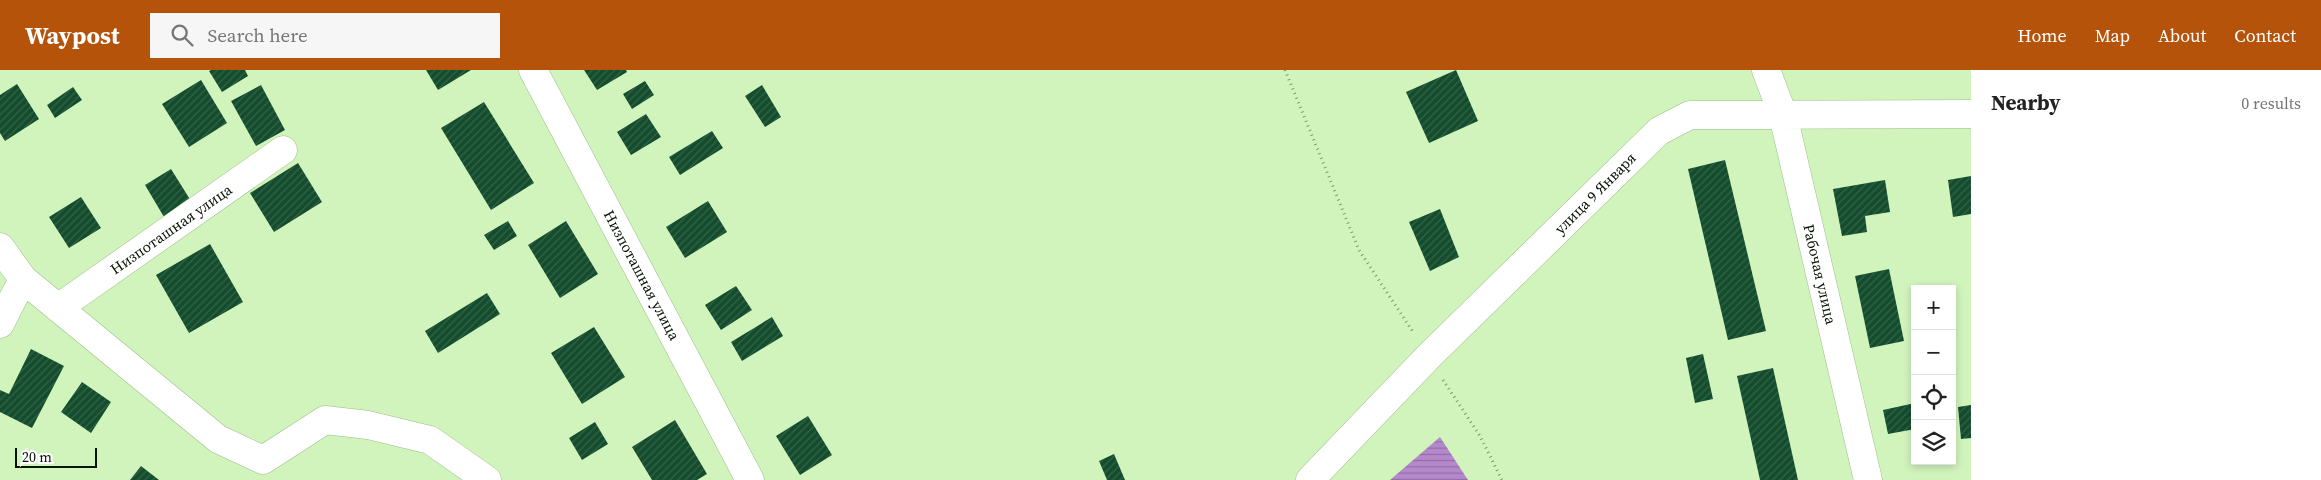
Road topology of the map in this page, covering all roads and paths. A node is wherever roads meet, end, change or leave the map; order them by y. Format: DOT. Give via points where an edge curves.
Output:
graph roads {
  1 [pos="533,70"];
  2 [pos="1285,70"];
  3 [pos="1766,70"];
  4 [pos="1971,114"];
  5 [pos="1783,115"];
  6 [pos="283,150"];
  7 [pos="0,247"];
  8 [pos="23,279"];
  9 [pos="58,308"];
  10 [pos="0,324"];
  11 [pos="1429,356"];
  12 [pos="256,470"];
  13 [pos="487,480"];
  14 [pos="750,480"];
  15 [pos="1310,480"];
  16 [pos="1502,480"];
  17 [pos="1868,480"];
  1 -- 14 [label="street, Низпоташная улица"];
  2 -- 11 [label="path" via="1359,250"];
  3 -- 5 [label="street, Рабочая улица"];
  4 -- 5 [label="street, улица 9 Января"];
  5 -- 11 [label="street, улица 9 Января" via="1690,115 1659,131"];
  5 -- 17 [label="street, Рабочая улица"];
  6 -- 9 [label="street, Низпоташная улица"];
  7 -- 8 [label="street"];
  8 -- 9 [label="street"];
  8 -- 10 [label="street"];
  9 -- 12 [label="street"];
  11 -- 15 [label="street, улица 9 Января"];
  11 -- 16 [label="path" via="1480,436"];
  12 -- 13 [label="street" via="325,420 368,424 430,440"];
}
